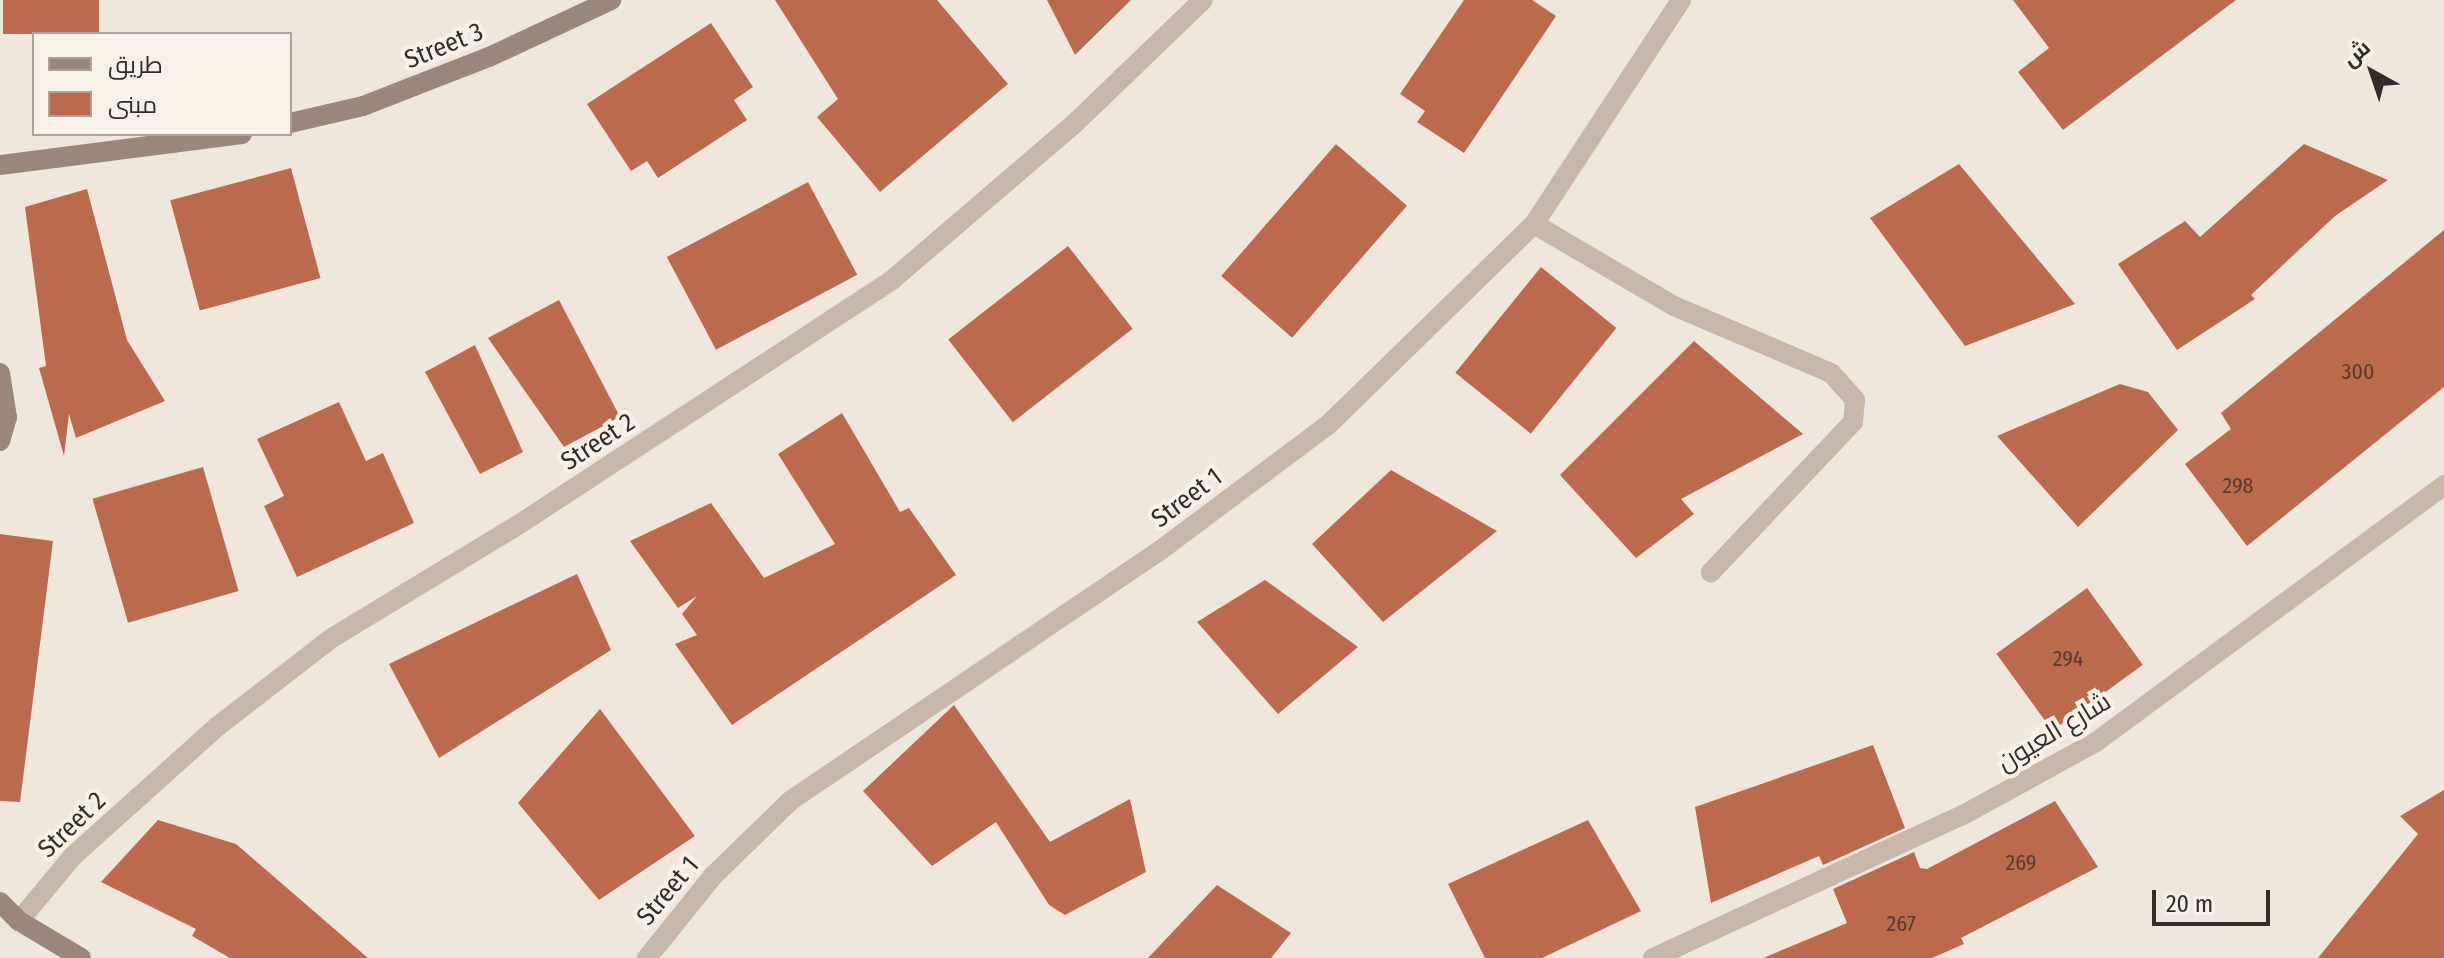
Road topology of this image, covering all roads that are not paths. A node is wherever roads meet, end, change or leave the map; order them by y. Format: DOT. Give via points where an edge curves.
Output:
graph roads {
  1 [pos="611,0"];
  2 [pos="1203,0"];
  3 [pos="1681,0"];
  4 [pos="292,122"];
  5 [pos="226,136"];
  6 [pos="0,165"];
  7 [pos="1534,224"];
  8 [pos="0,373"];
  9 [pos="0,441"];
  10 [pos="2444,485"];
  11 [pos="1711,572"];
  12 [pos="0,902"];
  13 [pos="19,921"];
  14 [pos="81,958"];
  15 [pos="647,958"];
  16 [pos="1653,958"];
  1 -- 4 [label="street, Street 3" via="391,95"];
  2 -- 13 [label="street, Street 2" via="1073,125 892,280 518,525 332,638 218,726 73,856"];
  3 -- 7 [label="street, Street 1"];
  5 -- 6 [label="street"];
  7 -- 11 [label="street" via="1674,306 1831,373 1855,400 1853,422"];
  7 -- 15 [label="street, Street 1" via="1328,425 1158,552 790,801 713,876"];
  8 -- 9 [label="street" via="7,417"];
  10 -- 16 [label="street, شارع العيون" via="2096,742 1893,850"];
  12 -- 13 [label="street"];
  13 -- 14 [label="street"];
}
